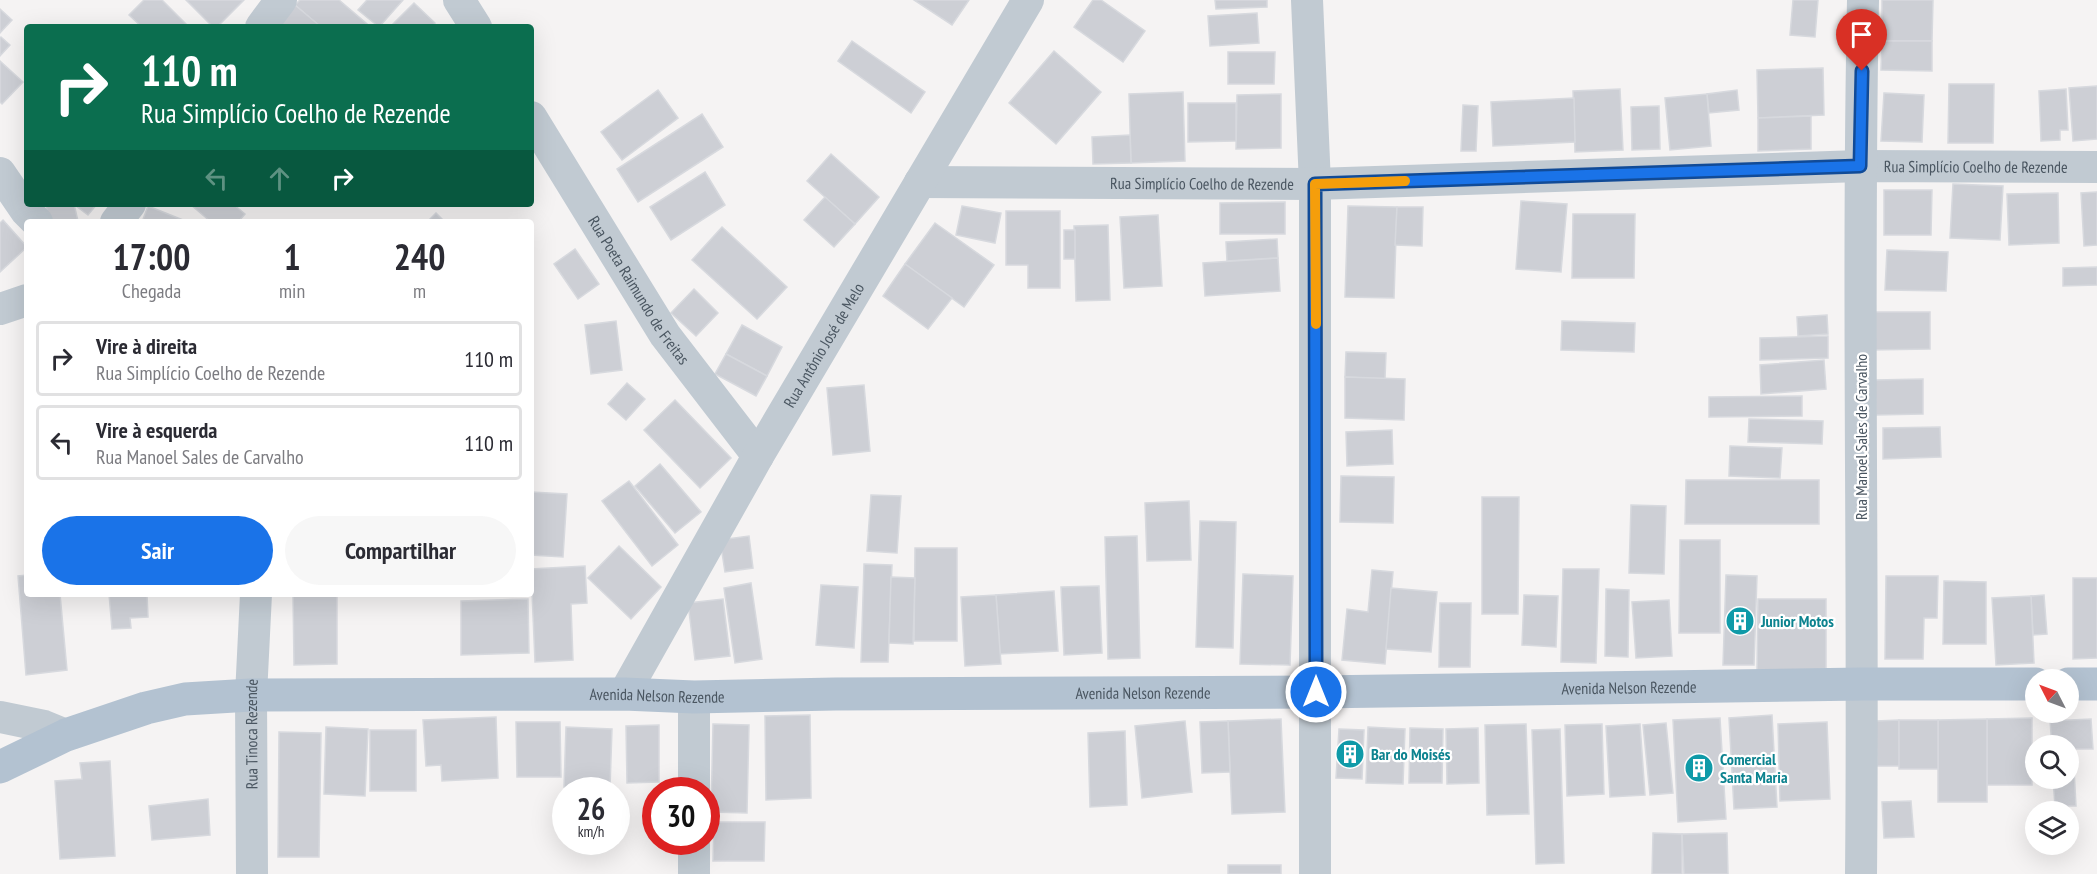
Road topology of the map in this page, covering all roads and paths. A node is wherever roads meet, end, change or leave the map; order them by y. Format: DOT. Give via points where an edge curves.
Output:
graph roads {
  1 [pos="281,0"];
  2 [pos="459,0"];
  3 [pos="1028,0"];
  4 [pos="1307,0"];
  5 [pos="1863,0"];
  6 [pos="263,24"];
  7 [pos="474,24"];
  8 [pos="534,122"];
  9 [pos="1860,166"];
  10 [pos="2097,167"];
  11 [pos="0,173"];
  12 [pos="920,182"];
  13 [pos="1315,184"];
  14 [pos="34,219"];
  15 [pos="24,301"];
  16 [pos="0,309"];
  17 [pos="758,456"];
  18 [pos="256,597"];
  19 [pos="1863,684"];
  20 [pos="2025,684"];
  21 [pos="2079,684"];
  22 [pos="2097,684"];
  23 [pos="1316,692"];
  24 [pos="624,694"];
  25 [pos="251,695"];
  26 [pos="694,697"];
  27 [pos="0,717"];
  28 [pos="66,735"];
  29 [pos="0,767"];
  30 [pos="694,777"];
  31 [pos="694,855"];
  32 [pos="252,874"];
  33 [pos="694,874"];
  34 [pos="1315,874"];
  35 [pos="1861,874"];
  1 -- 6 [label="street"];
  2 -- 7 [label="street"];
  3 -- 12 [label="street, Rua Antônio José de Melo"];
  4 -- 13 [label="street"];
  5 -- 9 [label="street, Rua Manoel Sales de Carvalho"];
  8 -- 17 [label="street, Rua Poeta Raimundo de Freitas" via="666,335"];
  9 -- 10 [label="street, Rua Simplício Coelho de Rezende"];
  9 -- 13 [label="street, Rua Simplício Coelho de Rezende"];
  9 -- 19 [label="street, Rua Manoel Sales de Carvalho"];
  11 -- 14 [label="street"];
  12 -- 13 [label="street, Rua Simplício Coelho de Rezende"];
  12 -- 17 [label="street, Rua Antônio José de Melo"];
  13 -- 23 [label="street"];
  15 -- 16 [label="street"];
  17 -- 24 [label="street, Rua Antônio José de Melo"];
  18 -- 25 [label="street, Rua Tinoca Rezende"];
  19 -- 20 [label="main road, Avenida Nelson Rezende"];
  19 -- 23 [label="main road, Avenida Nelson Rezende"];
  19 -- 35 [label="street, Rua Manoel Sales de Carvalho"];
  21 -- 22 [label="main road"];
  23 -- 26 [label="main road, Avenida Nelson Rezende"];
  23 -- 34 [label="street"];
  24 -- 25 [label="main road, Avenida Nelson Rezende"];
  24 -- 26 [label="main road, Avenida Nelson Rezende"];
  25 -- 28 [label="main road, Avenida Nelson Rezende" via="185,699"];
  25 -- 32 [label="street, Rua Tinoca Rezende"];
  26 -- 30 [label="street"];
  27 -- 28 [label="street"];
  28 -- 29 [label="main road, Avenida Nelson Rezende"];
  31 -- 33 [label="street"];
}
